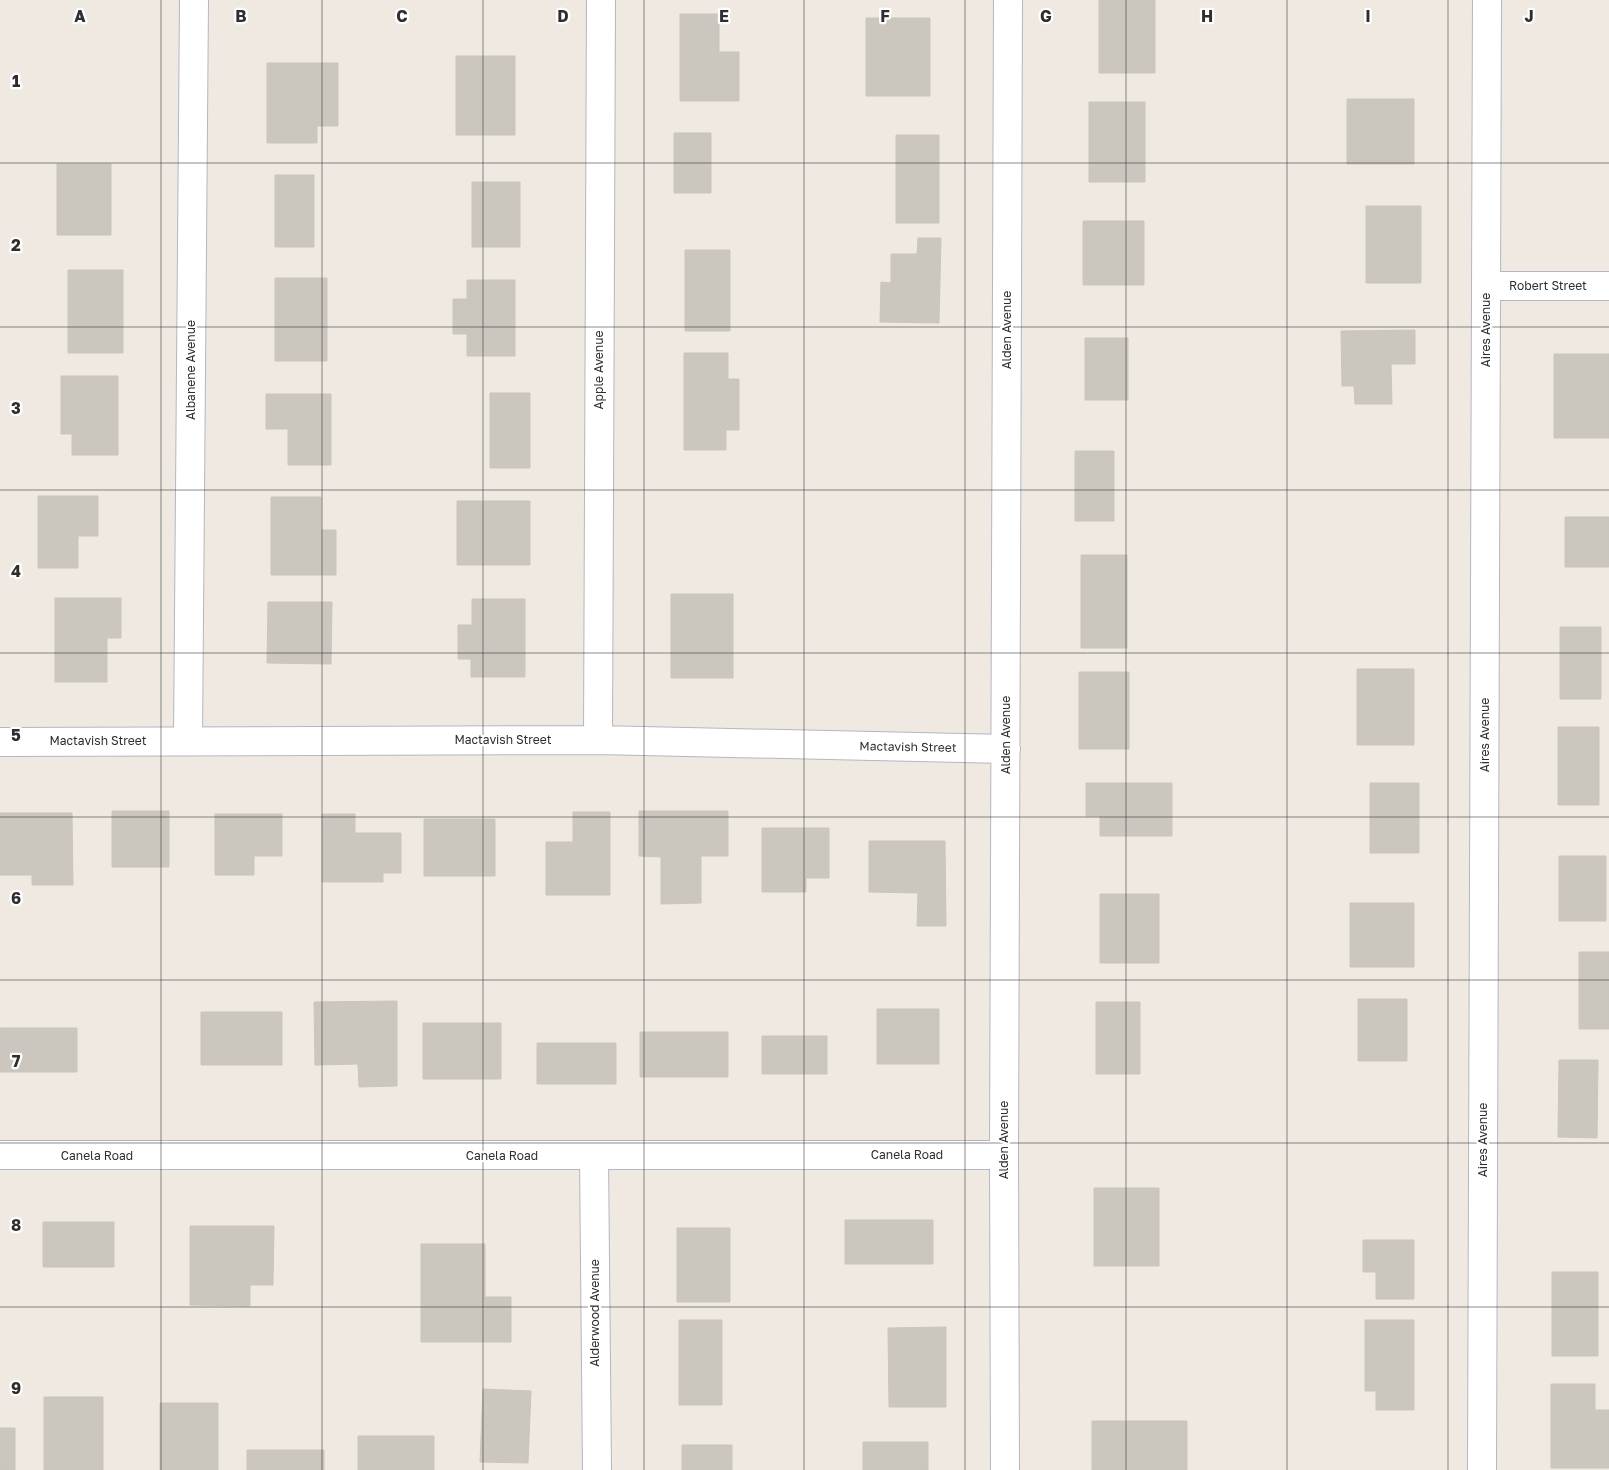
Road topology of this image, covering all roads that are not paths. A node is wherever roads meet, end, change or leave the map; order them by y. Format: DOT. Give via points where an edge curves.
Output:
graph roads {
  1 [pos="194,0"];
  2 [pos="601,0"];
  3 [pos="1008,0"];
  4 [pos="1486,0"];
  5 [pos="1486,286"];
  6 [pos="1609,286"];
  7 [pos="188,740"];
  8 [pos="598,740"];
  9 [pos="0,742"];
  10 [pos="1006,749"];
  11 [pos="1004,1155"];
  12 [pos="0,1156"];
  13 [pos="594,1156"];
  14 [pos="596,1470"];
  15 [pos="1006,1470"];
  16 [pos="1482,1470"];
  1 -- 7 [label="street, Albanene Avenue"];
  2 -- 8 [label="street, Apple Avenue"];
  3 -- 10 [label="street, Alden Avenue"];
  4 -- 5 [label="street, Aires Avenue"];
  5 -- 6 [label="street, Robert Street"];
  5 -- 16 [label="street, Aires Avenue"];
  7 -- 8 [label="street, Mactavish Street"];
  7 -- 9 [label="street, Mactavish Street"];
  8 -- 10 [label="street, Mactavish Street"];
  10 -- 11 [label="street, Alden Avenue"];
  11 -- 13 [label="street, Canela Road"];
  11 -- 15 [label="street, Alden Avenue"];
  12 -- 13 [label="street, Canela Road"];
  13 -- 14 [label="street, Alderwood Avenue"];
}
